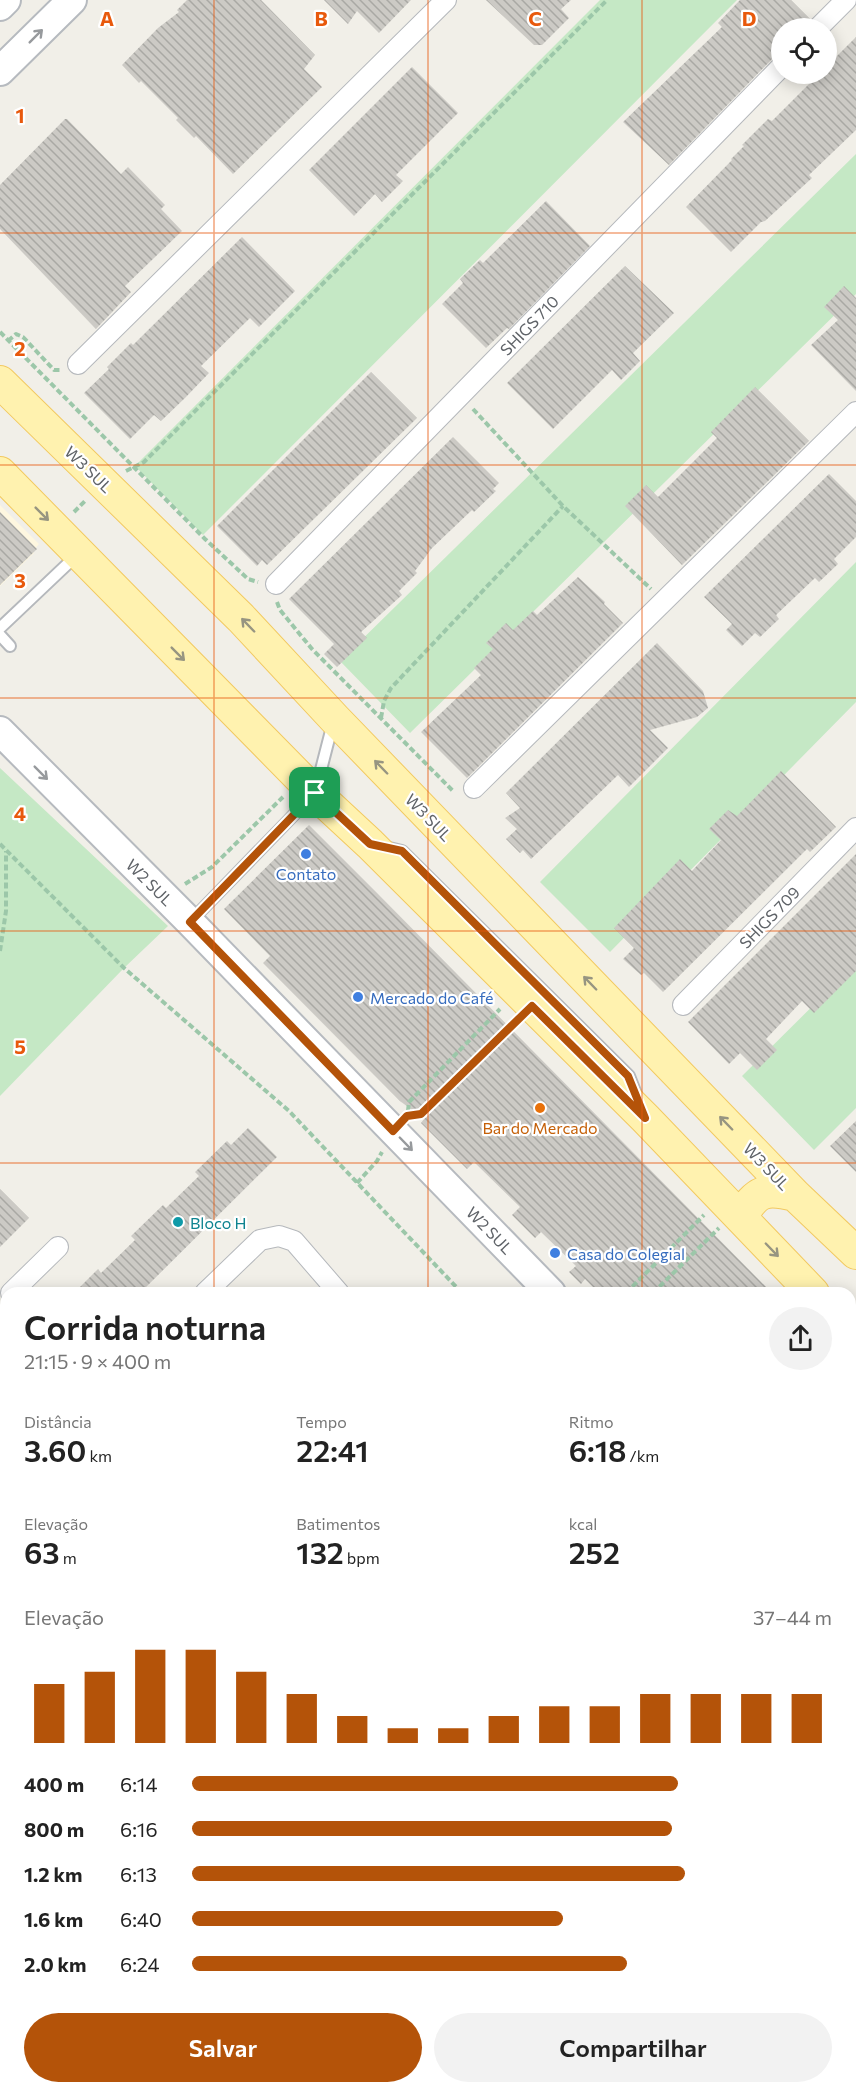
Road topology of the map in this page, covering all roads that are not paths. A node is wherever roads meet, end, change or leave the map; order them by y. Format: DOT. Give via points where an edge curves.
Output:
graph roads {
  1 [pos="6,0"];
  2 [pos="446,0"];
  3 [pos="846,0"];
  4 [pos="65,2"];
  5 [pos="0,6"];
  6 [pos="828,18"];
  7 [pos="0,71"];
  8 [pos="771,77"];
  9 [pos="78,364"];
  10 [pos="0,382"];
  11 [pos="856,412"];
  12 [pos="0,473"];
  13 [pos="79,553"];
  14 [pos="278,584"];
  15 [pos="0,628"];
  16 [pos="0,635"];
  17 [pos="10,646"];
  18 [pos="334,719"];
  19 [pos="0,731"];
  20 [pos="464,790"];
  21 [pos="315,793"];
  22 [pos="856,828"];
  23 [pos="370,844"];
  24 [pos="190,922"];
  25 [pos="683,1005"];
  26 [pos="645,1118"];
  27 [pos="795,1196"];
  28 [pos="733,1209"];
  29 [pos="58,1247"];
  30 [pos="856,1253"];
  31 [pos="17,1287"];
  32 [pos="219,1287"];
  33 [pos="334,1287"];
  34 [pos="544,1287"];
  35 [pos="807,1287"];
  1 -- 5 [label="street"];
  2 -- 9 [label="street"];
  3 -- 6 [label="street"];
  7 -- 4 [label="street, one-way"];
  8 -- 14 [label="street, SHIGS 710"];
  18 -- 10 [label="main road, W3 SUL, one-way" via="241,618"];
  11 -- 20 [label="street"];
  12 -- 13 [label="main road, one-way"];
  13 -- 15 [label="lane"];
  13 -- 21 [label="main road, one-way"];
  16 -- 17 [label="lane"];
  18 -- 21 [label="lane"];
  27 -- 18 [label="main road, W3 SUL, one-way"];
  19 -- 24 [label="street, W2 SUL, one-way"];
  21 -- 23 [label="main road"];
  21 -- 24 [label="lane"];
  22 -- 25 [label="street, SHIGS 709"];
  23 -- 26 [label="main road"];
  23 -- 26 [label="lane" via="402,851 628,1076"];
  24 -- 34 [label="street, W2 SUL, one-way"];
  26 -- 28 [label="main road"];
  27 -- 28 [label="main road" via="773,1190"];
  27 -- 30 [label="main road, W3 SUL"];
  28 -- 35 [label="main road, one-way"];
  29 -- 31 [label="street"];
  32 -- 33 [label="street" via="260,1240 279,1236 294,1241"];
}
